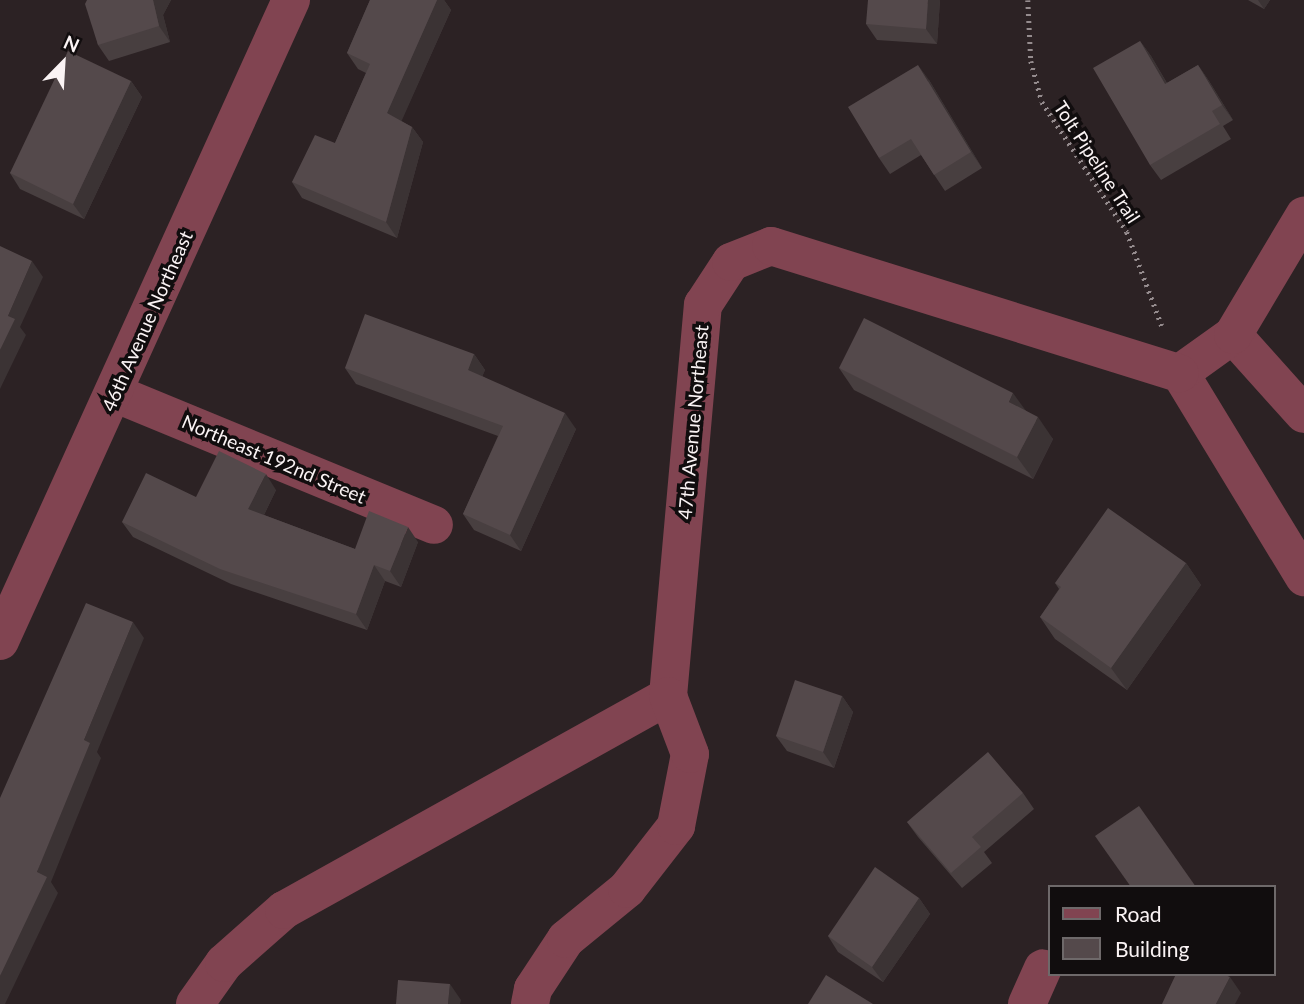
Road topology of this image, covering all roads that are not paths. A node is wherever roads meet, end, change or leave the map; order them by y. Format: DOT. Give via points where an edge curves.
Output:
graph roads {
  1 [pos="291,0"];
  2 [pos="1304,216"];
  3 [pos="1233,335"];
  4 [pos="1180,373"];
  5 [pos="114,393"];
  6 [pos="1304,414"];
  7 [pos="433,525"];
  8 [pos="1304,577"];
  9 [pos="0,641"];
  10 [pos="668,696"];
  11 [pos="1043,968"];
  12 [pos="195,1004"];
  13 [pos="530,1004"];
  14 [pos="1027,1004"];
  1 -- 5 [label="street, 46th Avenue Northeast"];
  2 -- 3 [label="street"];
  3 -- 4 [label="street"];
  3 -- 6 [label="street"];
  4 -- 8 [label="street"];
  4 -- 10 [label="street, 47th Avenue Northeast" via="771,246 731,262 703,305"];
  5 -- 7 [label="street, Northeast 192nd Street"];
  5 -- 9 [label="street, 46th Avenue Northeast"];
  10 -- 12 [label="street" via="284,910 224,963"];
  10 -- 13 [label="street" via="690,754 676,826 627,889 566,939 533,989"];
  11 -- 14 [label="street"];
}
